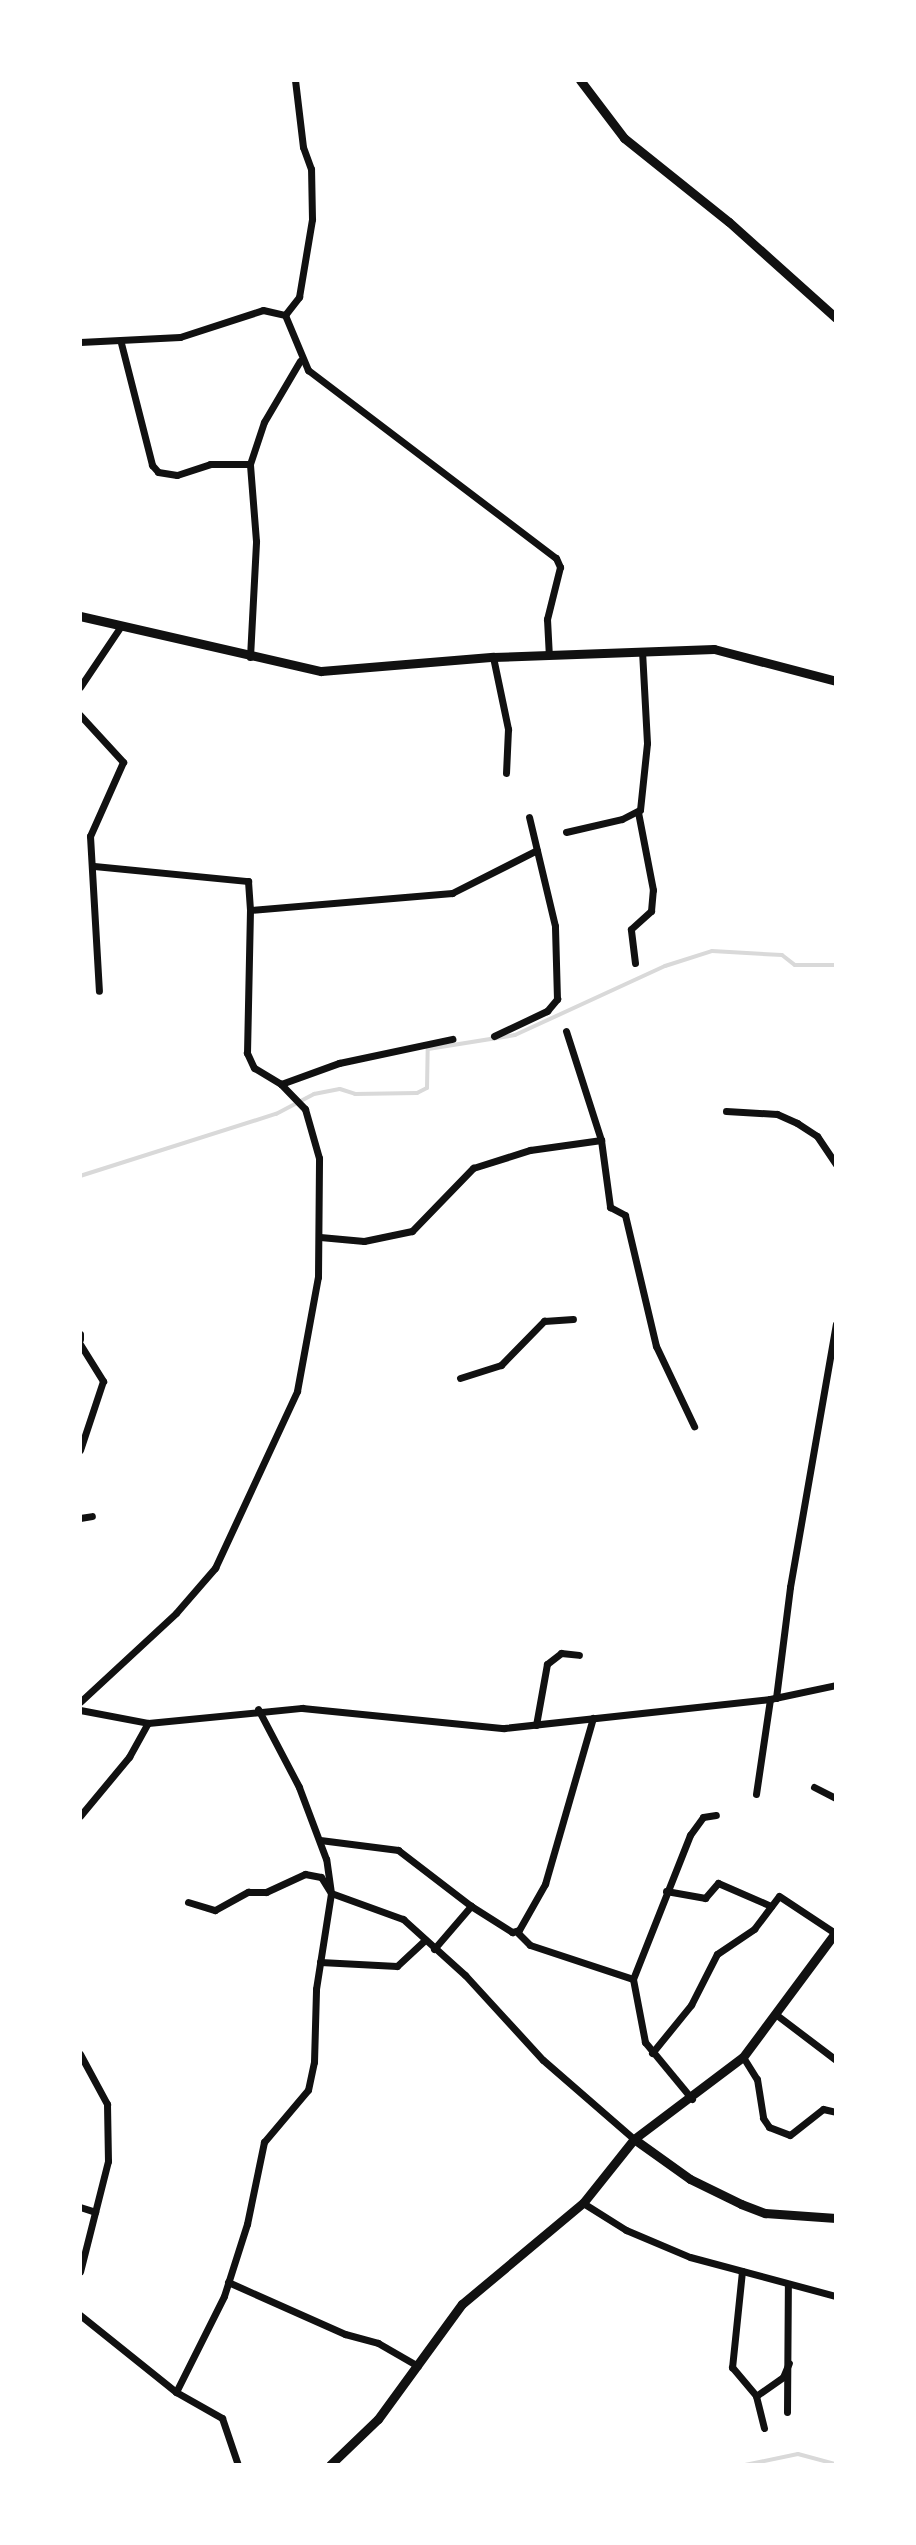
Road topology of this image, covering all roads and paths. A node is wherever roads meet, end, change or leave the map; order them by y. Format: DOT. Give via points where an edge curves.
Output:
graph roads {
  1 [pos="295,80"];
  2 [pos="580,80"];
  3 [pos="285,315"];
  4 [pos="835,316"];
  5 [pos="80,342"];
  6 [pos="121,343"];
  7 [pos="300,361"];
  8 [pos="250,464"];
  9 [pos="80,616"];
  10 [pos="119,629"];
  11 [pos="642,652"];
  12 [pos="549,655"];
  13 [pos="250,657"];
  14 [pos="493,657"];
  15 [pos="836,681"];
  16 [pos="80,687"];
  17 [pos="80,715"];
  18 [pos="506,773"];
  19 [pos="638,812"];
  20 [pos="529,817"];
  21 [pos="566,832"];
  22 [pos="80,849"];
  23 [pos="91,849"];
  24 [pos="537,850"];
  25 [pos="94,866"];
  26 [pos="250,910"];
  27 [pos="635,963"];
  28 [pos="99,991"];
  29 [pos="566,1031"];
  30 [pos="494,1036"];
  31 [pos="452,1039"];
  32 [pos="281,1084"];
  33 [pos="726,1111"];
  34 [pos="601,1140"];
  35 [pos="836,1164"];
  36 [pos="320,1237"];
  37 [pos="573,1319"];
  38 [pos="836,1324"];
  39 [pos="80,1339"];
  40 [pos="460,1378"];
  41 [pos="694,1426"];
  42 [pos="80,1450"];
  43 [pos="92,1516"];
  44 [pos="80,1518"];
  45 [pos="579,1655"];
  46 [pos="836,1685"];
  47 [pos="773,1698"];
  48 [pos="80,1702"];
  49 [pos="258,1709"];
  50 [pos="80,1710"];
  51 [pos="593,1718"];
  52 [pos="148,1723"];
  53 [pos="536,1725"];
  54 [pos="814,1787"];
  55 [pos="756,1794"];
  56 [pos="836,1798"];
  57 [pos="716,1815"];
  58 [pos="80,1816"];
  59 [pos="320,1840"];
  60 [pos="666,1891"];
  61 [pos="331,1893"];
  62 [pos="188,1902"];
  63 [pos="471,1906"];
  64 [pos="771,1906"];
  65 [pos="517,1932"];
  66 [pos="835,1932"];
  67 [pos="425,1940"];
  68 [pos="434,1949"];
  69 [pos="320,1962"];
  70 [pos="633,1979"];
  71 [pos="778,2016"];
  72 [pos="652,2053"];
  73 [pos="80,2054"];
  74 [pos="743,2057"];
  75 [pos="836,2060"];
  76 [pos="692,2099"];
  77 [pos="836,2112"];
  78 [pos="634,2139"];
  79 [pos="583,2203"];
  80 [pos="80,2207"];
  81 [pos="95,2212"];
  82 [pos="836,2218"];
  83 [pos="742,2271"];
  84 [pos="80,2272"];
  85 [pos="228,2282"];
  86 [pos="788,2284"];
  87 [pos="836,2296"];
  88 [pos="80,2315"];
  89 [pos="790,2357"];
  90 [pos="418,2366"];
  91 [pos="176,2392"];
  92 [pos="756,2396"];
  93 [pos="787,2412"];
  94 [pos="764,2428"];
  95 [pos="238,2465"];
  96 [pos="330,2465"];
  1 -- 3 [label="street" via="311,169 312,219 299,297"];
  2 -- 4 [label="street" via="624,138"];
  3 -- 6 [label="street" via="263,310 180,337"];
  3 -- 7 [label="street"];
  5 -- 6 [label="street"];
  6 -- 8 [label="street" via="155,469 177,475 210,464"];
  7 -- 8 [label="street" via="264,422"];
  7 -- 12 [label="street" via="452,484 549,549 560,567 547,619"];
  8 -- 13 [label="street" via="256,541"];
  9 -- 10 [label="street"];
  10 -- 13 [label="street"];
  10 -- 16 [label="street"];
  11 -- 12 [label="street"];
  11 -- 15 [label="street" via="714,649"];
  11 -- 19 [label="street" via="647,743"];
  12 -- 14 [label="street"];
  13 -- 14 [label="street" via="321,671"];
  14 -- 18 [label="street" via="508,729"];
  17 -- 23 [label="street" via="123,759 93,826"];
  19 -- 21 [label="street"];
  19 -- 27 [label="street" via="653,890 651,911 631,929"];
  20 -- 24 [label="street"];
  22 -- 23 [label="street"];
  23 -- 25 [label="street"];
  24 -- 26 [label="street" via="452,893"];
  24 -- 30 [label="street" via="559,955 557,999 547,1011"];
  25 -- 26 [label="street" via="248,881"];
  25 -- 28 [label="street"];
  26 -- 32 [label="street" via="247,1053 262,1075"];
  29 -- 34 [label="street"];
  31 -- 32 [label="street" via="339,1063"];
  32 -- 36 [label="street" via="310,1118 319,1158"];
  33 -- 35 [label="street" via="777,1114 797,1123 817,1136"];
  34 -- 36 [label="street" via="530,1150 473,1168 412,1231 364,1241"];
  34 -- 41 [label="street" via="610,1207 625,1215 656,1346"];
  36 -- 48 [label="street" via="317,1287 297,1391 225,1553 176,1613"];
  37 -- 40 [label="street" via="544,1321 505,1362"];
  38 -- 47 [label="street"];
  39 -- 42 [label="street" via="103,1381"];
  43 -- 44 [label="street"];
  45 -- 53 [label="street" via="561,1653 547,1664"];
  46 -- 47 [label="street"];
  47 -- 51 [label="street"];
  47 -- 55 [label="street"];
  49 -- 52 [label="street"];
  49 -- 53 [label="street" via="302,1708 504,1728"];
  49 -- 59 [label="street"];
  50 -- 52 [label="street"];
  51 -- 53 [label="street"];
  51 -- 65 [label="street" via="545,1884"];
  52 -- 58 [label="street" via="129,1757"];
  54 -- 56 [label="street"];
  57 -- 60 [label="street" via="695,1825"];
  59 -- 61 [label="street"];
  59 -- 63 [label="street" via="398,1850"];
  60 -- 64 [label="street" via="705,1898 718,1883"];
  60 -- 70 [label="street"];
  61 -- 62 [label="street" via="321,1877 305,1874 266,1892 248,1892 215,1910"];
  61 -- 67 [label="street" via="403,1919"];
  61 -- 69 [label="street"];
  63 -- 65 [label="street"];
  63 -- 68 [label="street"];
  64 -- 66 [label="street" via="784,1897"];
  64 -- 72 [label="street" via="754,1929 717,1954 691,2005"];
  65 -- 70 [label="street" via="530,1945"];
  66 -- 71 [label="street"];
  67 -- 68 [label="street"];
  67 -- 69 [label="street" via="397,1966"];
  68 -- 78 [label="street" via="474,1984 543,2060"];
  69 -- 85 [label="street" via="308,2090 263,2144 255,2192"];
  70 -- 72 [label="street" via="643,2036"];
  71 -- 74 [label="street"];
  71 -- 75 [label="street"];
  72 -- 76 [label="street"];
  73 -- 81 [label="street" via="107,2104 108,2161"];
  74 -- 76 [label="street"];
  74 -- 77 [label="street" via="757,2079 769,2127 790,2135 823,2109"];
  76 -- 78 [label="street"];
  78 -- 79 [label="street"];
  78 -- 82 [label="street" via="690,2179 741,2204 765,2213"];
  79 -- 83 [label="street" via="678,2252"];
  79 -- 90 [label="street" via="462,2304"];
  80 -- 81 [label="street"];
  81 -- 84 [label="street"];
  83 -- 86 [label="street"];
  83 -- 92 [label="street" via="732,2367"];
  85 -- 90 [label="street" via="345,2334 390,2348"];
  85 -- 91 [label="street"];
  86 -- 87 [label="street"];
  86 -- 89 [label="street"];
  88 -- 91 [label="street"];
  89 -- 92 [label="street" via="783,2377"];
  89 -- 93 [label="street"];
  90 -- 96 [label="street" via="378,2419"];
  91 -- 95 [label="street" via="222,2418"];
  92 -- 94 [label="street"];
}
